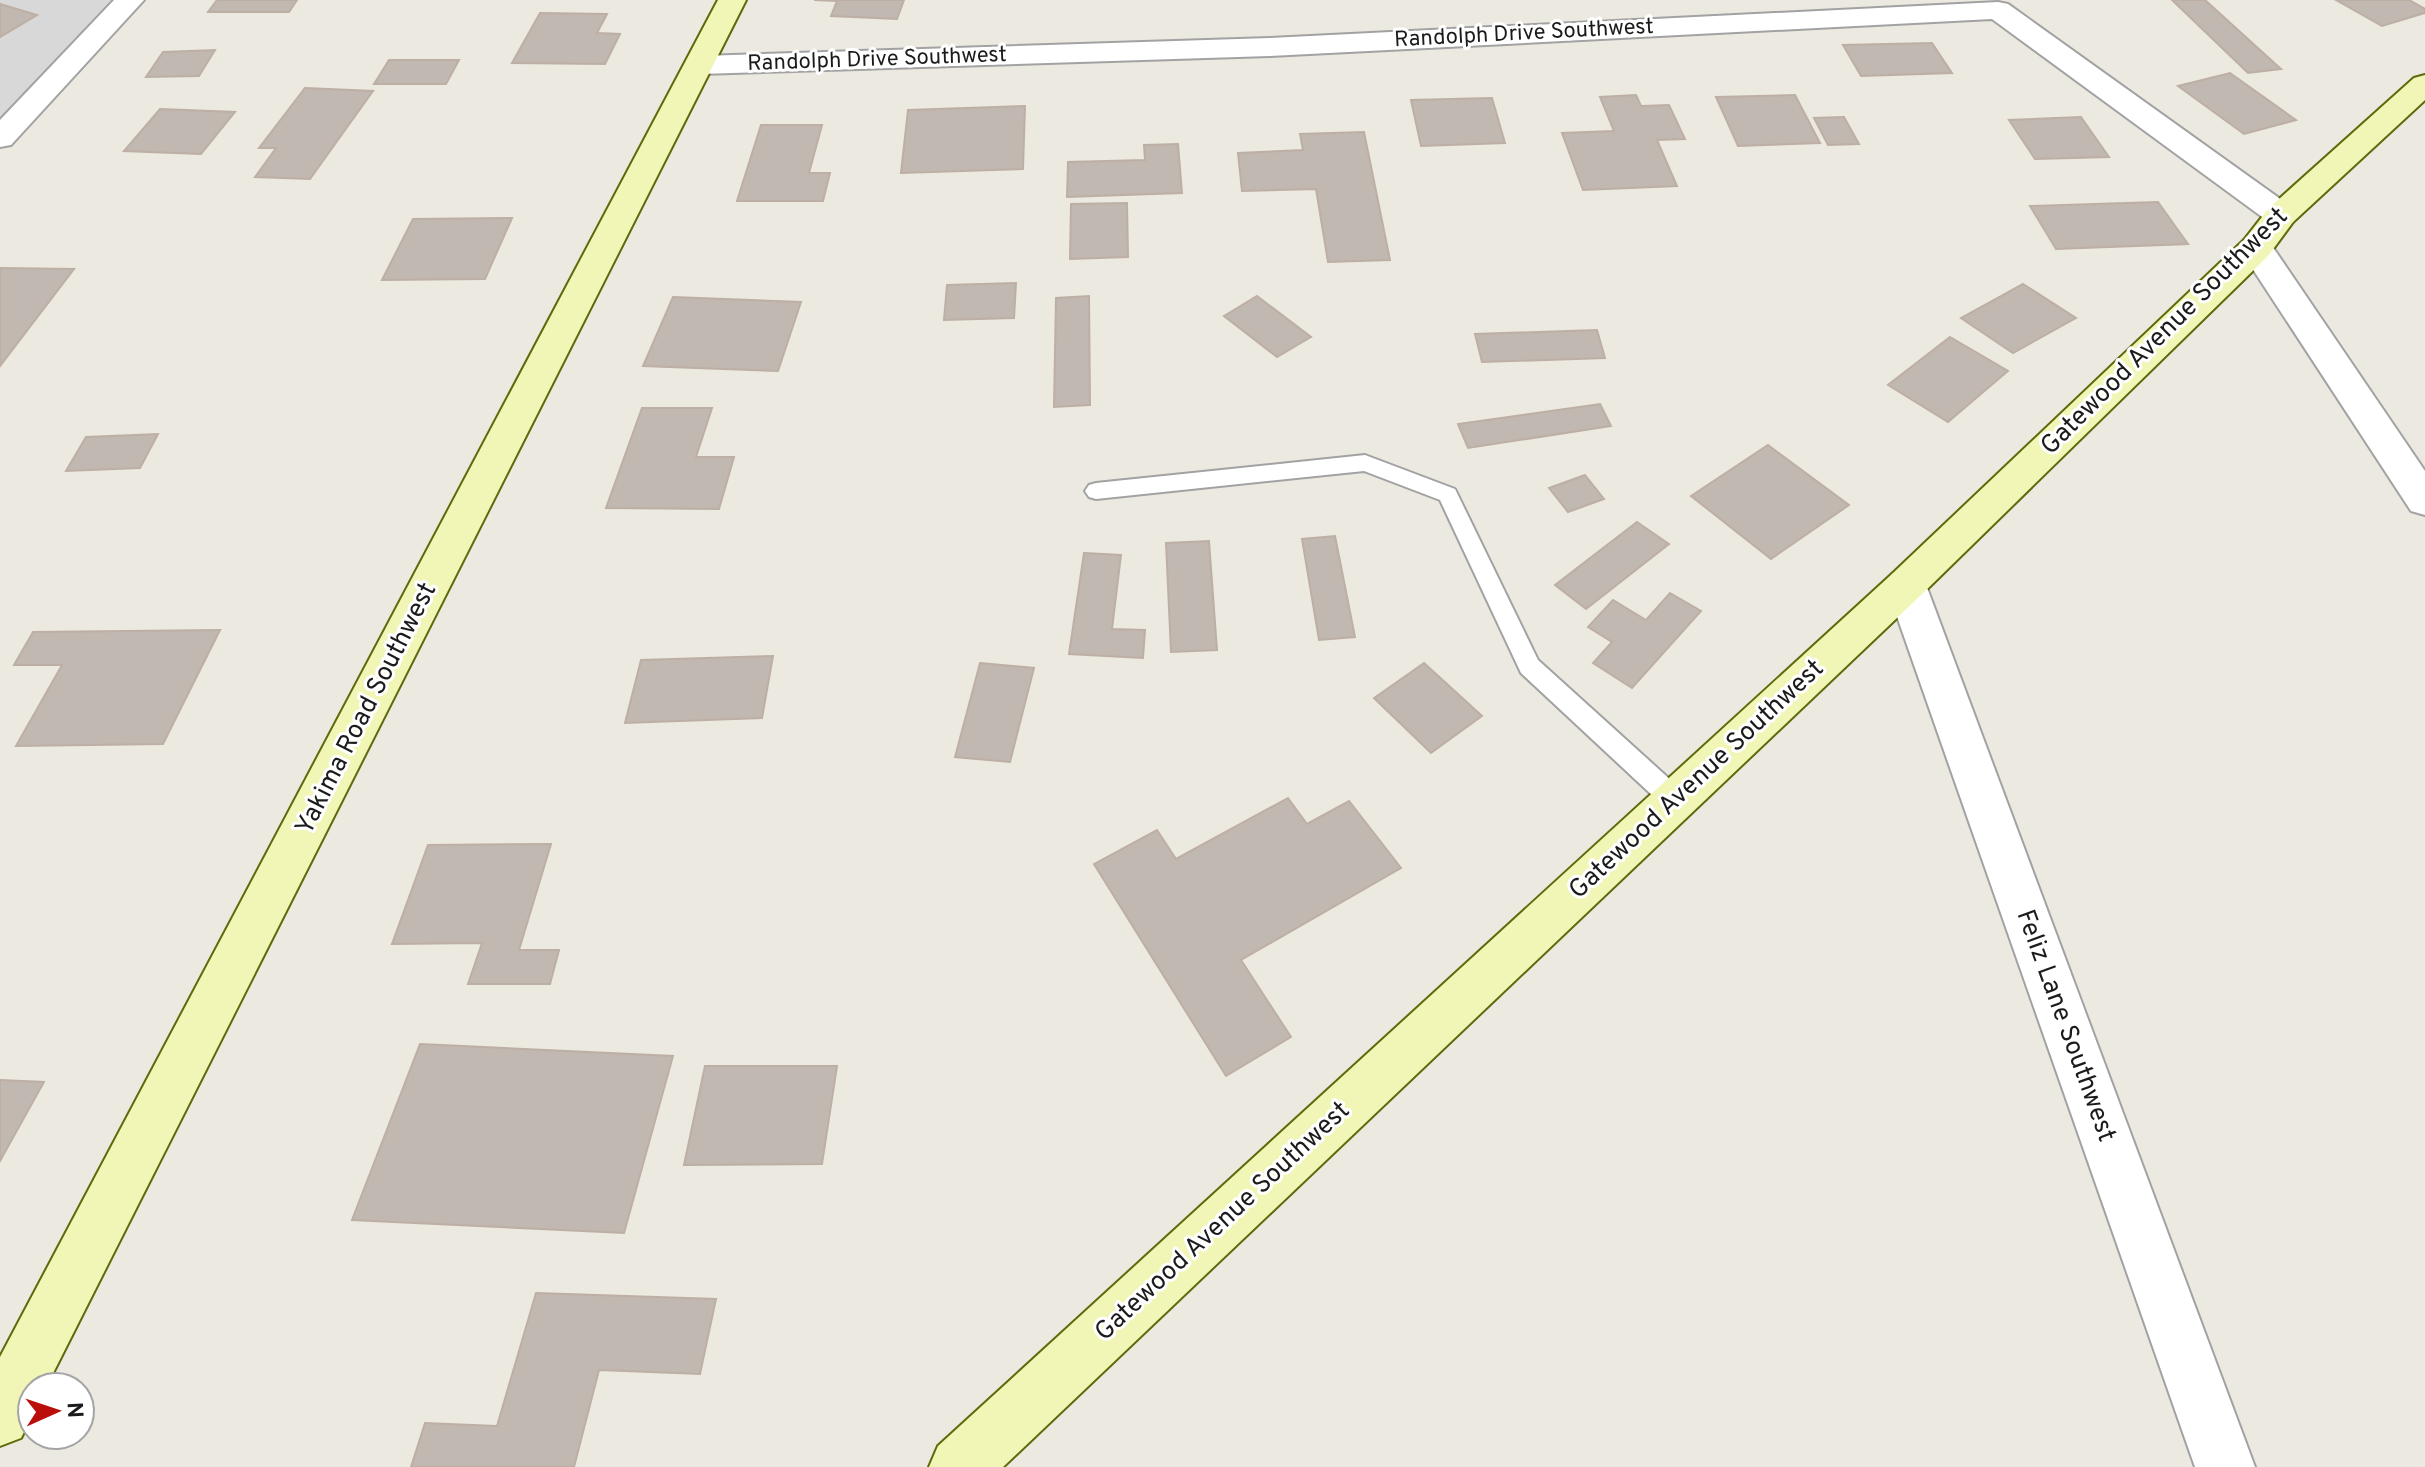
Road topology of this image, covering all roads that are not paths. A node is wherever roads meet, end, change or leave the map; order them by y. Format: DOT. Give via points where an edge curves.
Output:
graph roads {
  1 [pos="130,0"];
  2 [pos="732,0"];
  3 [pos="701,65"];
  4 [pos="2425,84"];
  5 [pos="0,138"];
  6 [pos="2269,232"];
  7 [pos="1096,491"];
  8 [pos="2425,501"];
  9 [pos="1906,585"];
  10 [pos="1676,801"];
  11 [pos="0,1417"];
  12 [pos="959,1467"];
  13 [pos="2225,1467"];
  1 -- 5 [label="street"];
  2 -- 3 [label="street, Yakima Road Southwest"];
  3 -- 6 [label="street, Randolph Drive Southwest" via="1270,47 1998,10"];
  3 -- 11 [label="street, Yakima Road Southwest"];
  4 -- 6 [label="street, Gatewood Avenue Southwest"];
  6 -- 8 [label="street"];
  6 -- 9 [label="street, Gatewood Avenue Southwest"];
  7 -- 10 [label="lane" via="1365,463 1448,495 1529,666"];
  9 -- 10 [label="street, Gatewood Avenue Southwest"];
  9 -- 13 [label="street, Feliz Lane Southwest"];
  10 -- 12 [label="street, Gatewood Avenue Southwest"];
}
